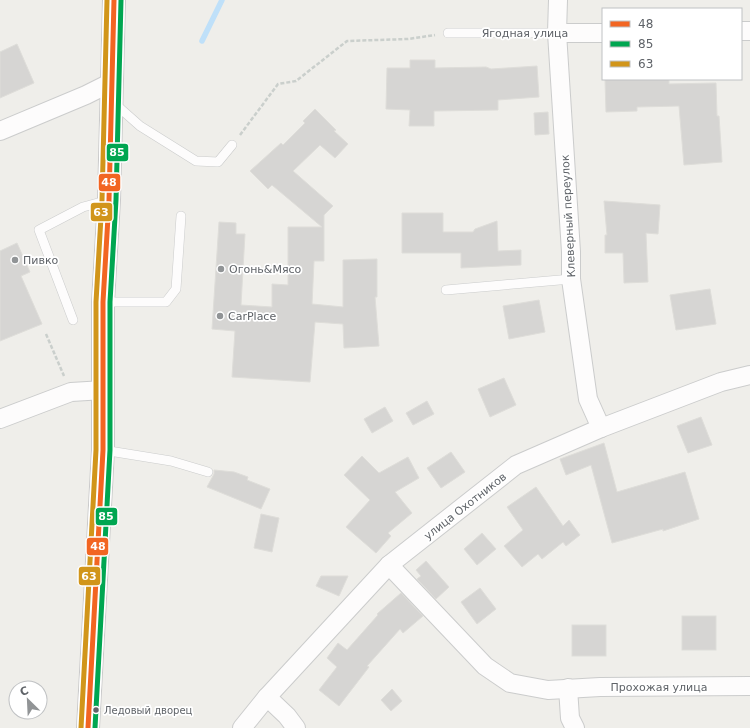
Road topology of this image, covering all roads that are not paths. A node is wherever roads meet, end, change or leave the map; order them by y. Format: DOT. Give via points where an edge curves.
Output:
graph roads {
  1 [pos="114,0"];
  2 [pos="558,0"];
  3 [pos="556,32"];
  4 [pos="448,33"];
  5 [pos="602,33"];
  6 [pos="112,91"];
  7 [pos="0,131"];
  8 [pos="232,145"];
  9 [pos="108,200"];
  10 [pos="181,216"];
  11 [pos="571,279"];
  12 [pos="446,290"];
  13 [pos="104,302"];
  14 [pos="73,320"];
  15 [pos="750,375"];
  16 [pos="104,390"];
  17 [pos="0,419"];
  18 [pos="601,428"];
  19 [pos="103,450"];
  20 [pos="208,472"];
  21 [pos="389,565"];
  22 [pos="750,686"];
  23 [pos="568,688"];
  24 [pos="267,697"];
  25 [pos="88,728"];
  26 [pos="242,728"];
  27 [pos="296,728"];
  28 [pos="575,728"];
  1 -- 6 [label="main road"];
  2 -- 3 [label="street, Клеверный переулок"];
  3 -- 4 [label="lane, Ягодная улица"];
  3 -- 5 [label="street, Ягодная улица"];
  3 -- 11 [label="street, Клеверный переулок"];
  6 -- 7 [label="street" via="86,95"];
  6 -- 8 [label="lane" via="140,126 196,161 218,162"];
  6 -- 9 [label="main road"];
  9 -- 13 [label="main road"];
  9 -- 14 [label="lane" via="82,207 39,230"];
  10 -- 13 [label="lane" via="176,289 166,302"];
  11 -- 12 [label="lane"];
  11 -- 18 [label="street, Клеверный переулок" via="588,399"];
  13 -- 16 [label="main road"];
  15 -- 18 [label="street, улица Охотников" via="721,382"];
  16 -- 17 [label="street" via="71,392"];
  16 -- 19 [label="main road"];
  18 -- 21 [label="street, улица Охотников" via="516,465"];
  19 -- 20 [label="lane" via="171,461"];
  19 -- 25 [label="main road"];
  21 -- 23 [label="street, Прохожая улица" via="484,666 510,683 548,690"];
  21 -- 24 [label="street, улица Охотников"];
  22 -- 23 [label="street, Прохожая улица"];
  23 -- 28 [label="street" via="570,718"];
  24 -- 26 [label="street, улица Охотников"];
  24 -- 27 [label="street"];
}
